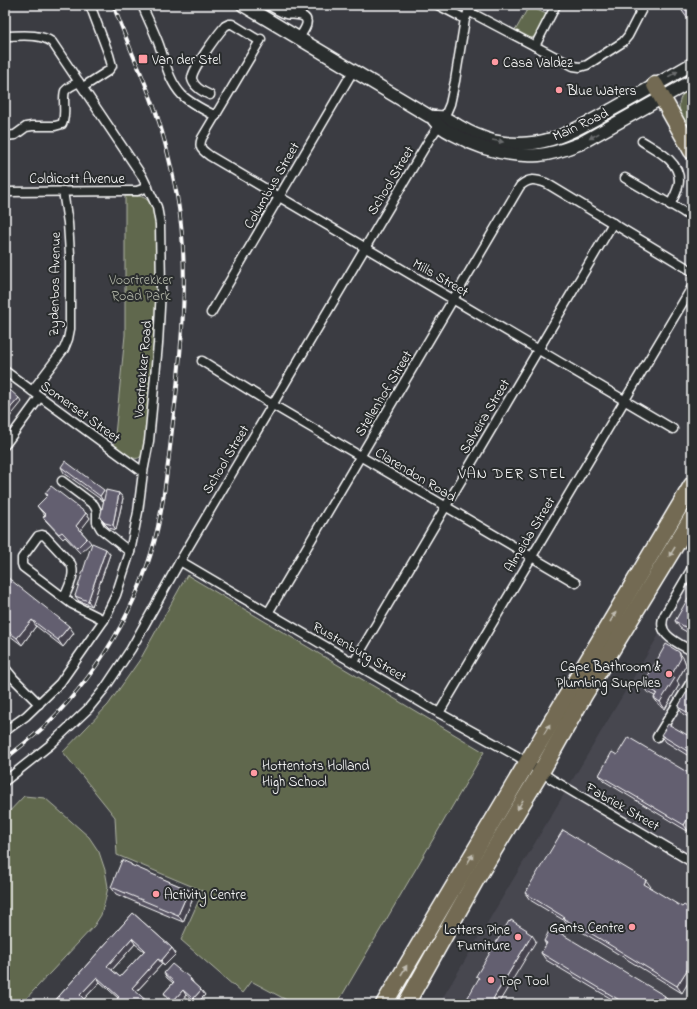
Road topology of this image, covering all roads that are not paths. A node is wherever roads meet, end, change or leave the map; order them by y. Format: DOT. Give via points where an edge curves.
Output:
graph roads {
  1 [pos="90,5"];
  2 [pos="142,5"];
  3 [pos="243,5"];
  4 [pos="268,5"];
  5 [pos="438,5"];
  6 [pos="556,5"];
  7 [pos="644,5"];
  8 [pos="468,12"];
  9 [pos="5,36"];
  10 [pos="299,38"];
  11 [pos="535,46"];
  12 [pos="692,64"];
  13 [pos="353,71"];
  14 [pos="692,81"];
  15 [pos="81,84"];
  16 [pos="658,92"];
  17 [pos="210,95"];
  18 [pos="216,116"];
  19 [pos="438,120"];
  20 [pos="5,136"];
  21 [pos="642,141"];
  22 [pos="692,151"];
  23 [pos="625,178"];
  24 [pos="148,187"];
  25 [pos="63,191"];
  26 [pos="5,192"];
  27 [pos="279,197"];
  28 [pos="670,204"];
  29 [pos="692,218"];
  30 [pos="612,223"];
  31 [pos="365,248"];
  32 [pos="692,271"];
  33 [pos="692,287"];
  34 [pos="453,299"];
  35 [pos="211,313"];
  36 [pos="538,350"];
  37 [pos="202,361"];
  38 [pos="5,371"];
  39 [pos="32,391"];
  40 [pos="40,397"];
  41 [pos="624,400"];
  42 [pos="272,405"];
  43 [pos="673,429"];
  44 [pos="5,445"];
  45 [pos="360,456"];
  46 [pos="143,472"];
  47 [pos="62,481"];
  48 [pos="692,485"];
  49 [pos="445,507"];
  50 [pos="692,518"];
  51 [pos="130,552"];
  52 [pos="531,557"];
  53 [pos="180,561"];
  54 [pos="692,568"];
  55 [pos="576,583"];
  56 [pos="64,598"];
  57 [pos="268,613"];
  58 [pos="104,620"];
  59 [pos="692,651"];
  60 [pos="354,662"];
  61 [pos="5,668"];
  62 [pos="692,680"];
  63 [pos="39,704"];
  64 [pos="439,713"];
  65 [pos="5,731"];
  66 [pos="657,737"];
  67 [pos="527,763"];
  68 [pos="541,772"];
  69 [pos="5,781"];
  70 [pos="692,862"];
  71 [pos="384,1004"];
  72 [pos="406,1004"];
  1 -- 15 [label="street" via="112,66"];
  2 -- 18 [label="street" via="176,89 191,102"];
  3 -- 10 [label="main road, Main Road"];
  4 -- 10 [label="street" via="286,14 305,18 307,26"];
  5 -- 8 [label="street"];
  6 -- 11 [label="street"];
  7 -- 11 [label="street" via="624,41 584,67 573,66"];
  8 -- 11 [label="street"];
  8 -- 19 [label="street, School Street" via="450,104"];
  9 -- 15 [label="street, Voortrekker Road" via="46,38 52,42"];
  10 -- 13 [label="main road, Main Road"];
  16 -- 12 [label="main road, Main Road, one-way"];
  13 -- 19 [label="main road, Main Road"];
  13 -- 27 [label="street, Columbus Street"];
  14 -- 16 [label="main road, Main Road"];
  15 -- 20 [label="street" via="68,88 64,94 62,124 26,127 15,135"];
  15 -- 24 [label="street, Voortrekker Road"];
  16 -- 19 [label="main road, Main Road" via="581,143 541,155 489,150 472,144"];
  16 -- 22 [label="highway"];
  17 -- 18 [label="street" via="200,90 192,77 195,68 225,26 232,24 260,40"];
  18 -- 27 [label="street, Mills Street" via="200,143 203,151"];
  19 -- 31 [label="street, School Street" via="429,140"];
  21 -- 28 [label="street" via="662,153 676,168 678,188"];
  23 -- 28 [label="street"];
  24 -- 25 [label="street, Coldicott Avenue" via="137,191"];
  24 -- 46 [label="street, Voortrekker Road" via="157,207 160,224 161,289 149,441"];
  25 -- 26 [label="street, Coldicott Avenue"];
  25 -- 39 [label="street, Zydenbos Avenue" via="70,254 70,329 64,349"];
  27 -- 31 [label="street, Mills Street"];
  27 -- 35 [label="street, Columbus Street"];
  28 -- 29 [label="street"];
  30 -- 32 [label="street"];
  30 -- 34 [label="street, Stellenhof Street" via="546,183 538,180 525,182 520,186"];
  30 -- 36 [label="street, Salveira Street"];
  31 -- 34 [label="street, Mills Street"];
  31 -- 42 [label="street, School Street"];
  33 -- 41 [label="street, Almeida Street"];
  34 -- 36 [label="street, Mills Street"];
  34 -- 45 [label="street, Stellenhof Street"];
  36 -- 41 [label="street, Mills Street"];
  36 -- 49 [label="street, Salveira Street"];
  37 -- 42 [label="street, Clarendon Road"];
  38 -- 39 [label="street, Somerset Street"];
  39 -- 40 [label="street, Somerset Street"];
  40 -- 44 [label="street"];
  40 -- 46 [label="street, Somerset Street"];
  41 -- 43 [label="street, Mills Street"];
  41 -- 52 [label="street, Almeida Street"];
  42 -- 45 [label="street, Clarendon Road"];
  42 -- 53 [label="street, School Street"];
  45 -- 49 [label="street, Clarendon Road"];
  45 -- 57 [label="street, Stellenhof Street"];
  46 -- 51 [label="street, Voortrekker Road"];
  47 -- 51 [label="street" via="94,505 101,529"];
  67 -- 48 [label="highway, one-way"];
  49 -- 52 [label="street, Clarendon Road"];
  49 -- 60 [label="street, Salveira Street"];
  50 -- 68 [label="highway, one-way" via="584,695"];
  51 -- 58 [label="street, Voortrekker Road" via="116,595"];
  52 -- 55 [label="street, Clarendon Road"];
  52 -- 64 [label="street, Almeida Street"];
  53 -- 57 [label="street, Rustenburg Street"];
  53 -- 69 [label="street, School Street" via="131,649 105,688 88,709 50,745"];
  54 -- 59 [label="street" via="662,618 665,634"];
  56 -- 56 [label="street" via="23,567 22,558 38,536 45,536 71,564 72,576"];
  56 -- 58 [label="street"];
  57 -- 60 [label="street, Rustenburg Street"];
  58 -- 63 [label="street, Voortrekker Road" via="60,683"];
  60 -- 64 [label="street, Rustenburg Street"];
  61 -- 63 [label="street"];
  62 -- 66 [label="street"];
  63 -- 65 [label="street, Voortrekker Road"];
  64 -- 67 [label="street, Rustenburg Street"];
  67 -- 68 [label="street, Fabriek Street"];
  71 -- 67 [label="highway, one-way"];
  68 -- 70 [label="street, Fabriek Street"];
  68 -- 72 [label="highway, one-way" via="475,881"];
}
